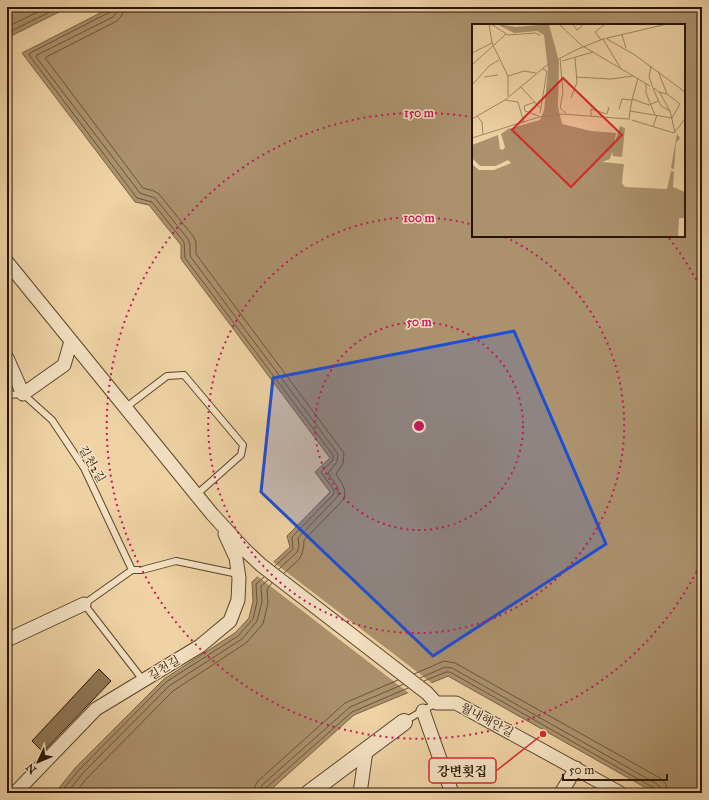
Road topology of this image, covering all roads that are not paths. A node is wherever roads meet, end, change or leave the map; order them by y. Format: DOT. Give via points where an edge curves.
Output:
graph roads {
  1 [pos="7,262"];
  2 [pos="71,341"];
  3 [pos="7,358"];
  4 [pos="23,394"];
  5 [pos="7,395"];
  6 [pos="125,408"];
  7 [pos="196,495"];
  8 [pos="212,514"];
  9 [pos="132,570"];
  10 [pos="238,574"];
  11 [pos="84,604"];
  12 [pos="7,640"];
  13 [pos="143,680"];
  14 [pos="436,703"];
  15 [pos="423,711"];
  16 [pos="404,722"];
  17 [pos="366,751"];
  18 [pos="576,768"];
  19 [pos="15,793"];
  20 [pos="309,793"];
  21 [pos="360,793"];
  22 [pos="452,793"];
  23 [pos="561,793"];
  24 [pos="620,793"];
  1 -- 2 [label="street"];
  2 -- 4 [label="street" via="64,365"];
  2 -- 6 [label="street"];
  3 -- 4 [label="street"];
  4 -- 5 [label="lane"];
  4 -- 9 [label="lane, 길천2길" via="52,420 84,468"];
  6 -- 7 [label="street"];
  6 -- 7 [label="lane" via="167,376 184,375 244,445 241,455"];
  7 -- 8 [label="street"];
  8 -- 10 [label="street, 길천길" via="236,558"];
  8 -- 14 [label="street" via="261,564 427,693"];
  9 -- 10 [label="lane" via="142,570 176,561"];
  9 -- 11 [label="lane"];
  10 -- 13 [label="street, 길천길" via="238,600 230,621 200,646"];
  11 -- 12 [label="street"];
  11 -- 13 [label="lane"];
  13 -- 19 [label="street, 길천길" via="96,709"];
  14 -- 15 [label="lane"];
  14 -- 18 [label="street, 월내해안길" via="456,703"];
  15 -- 16 [label="lane"];
  15 -- 22 [label="street"];
  16 -- 17 [label="street"];
  17 -- 20 [label="street"];
  17 -- 21 [label="street"];
  18 -- 23 [label="street"];
  18 -- 24 [label="street, 월내해안길"];
}
